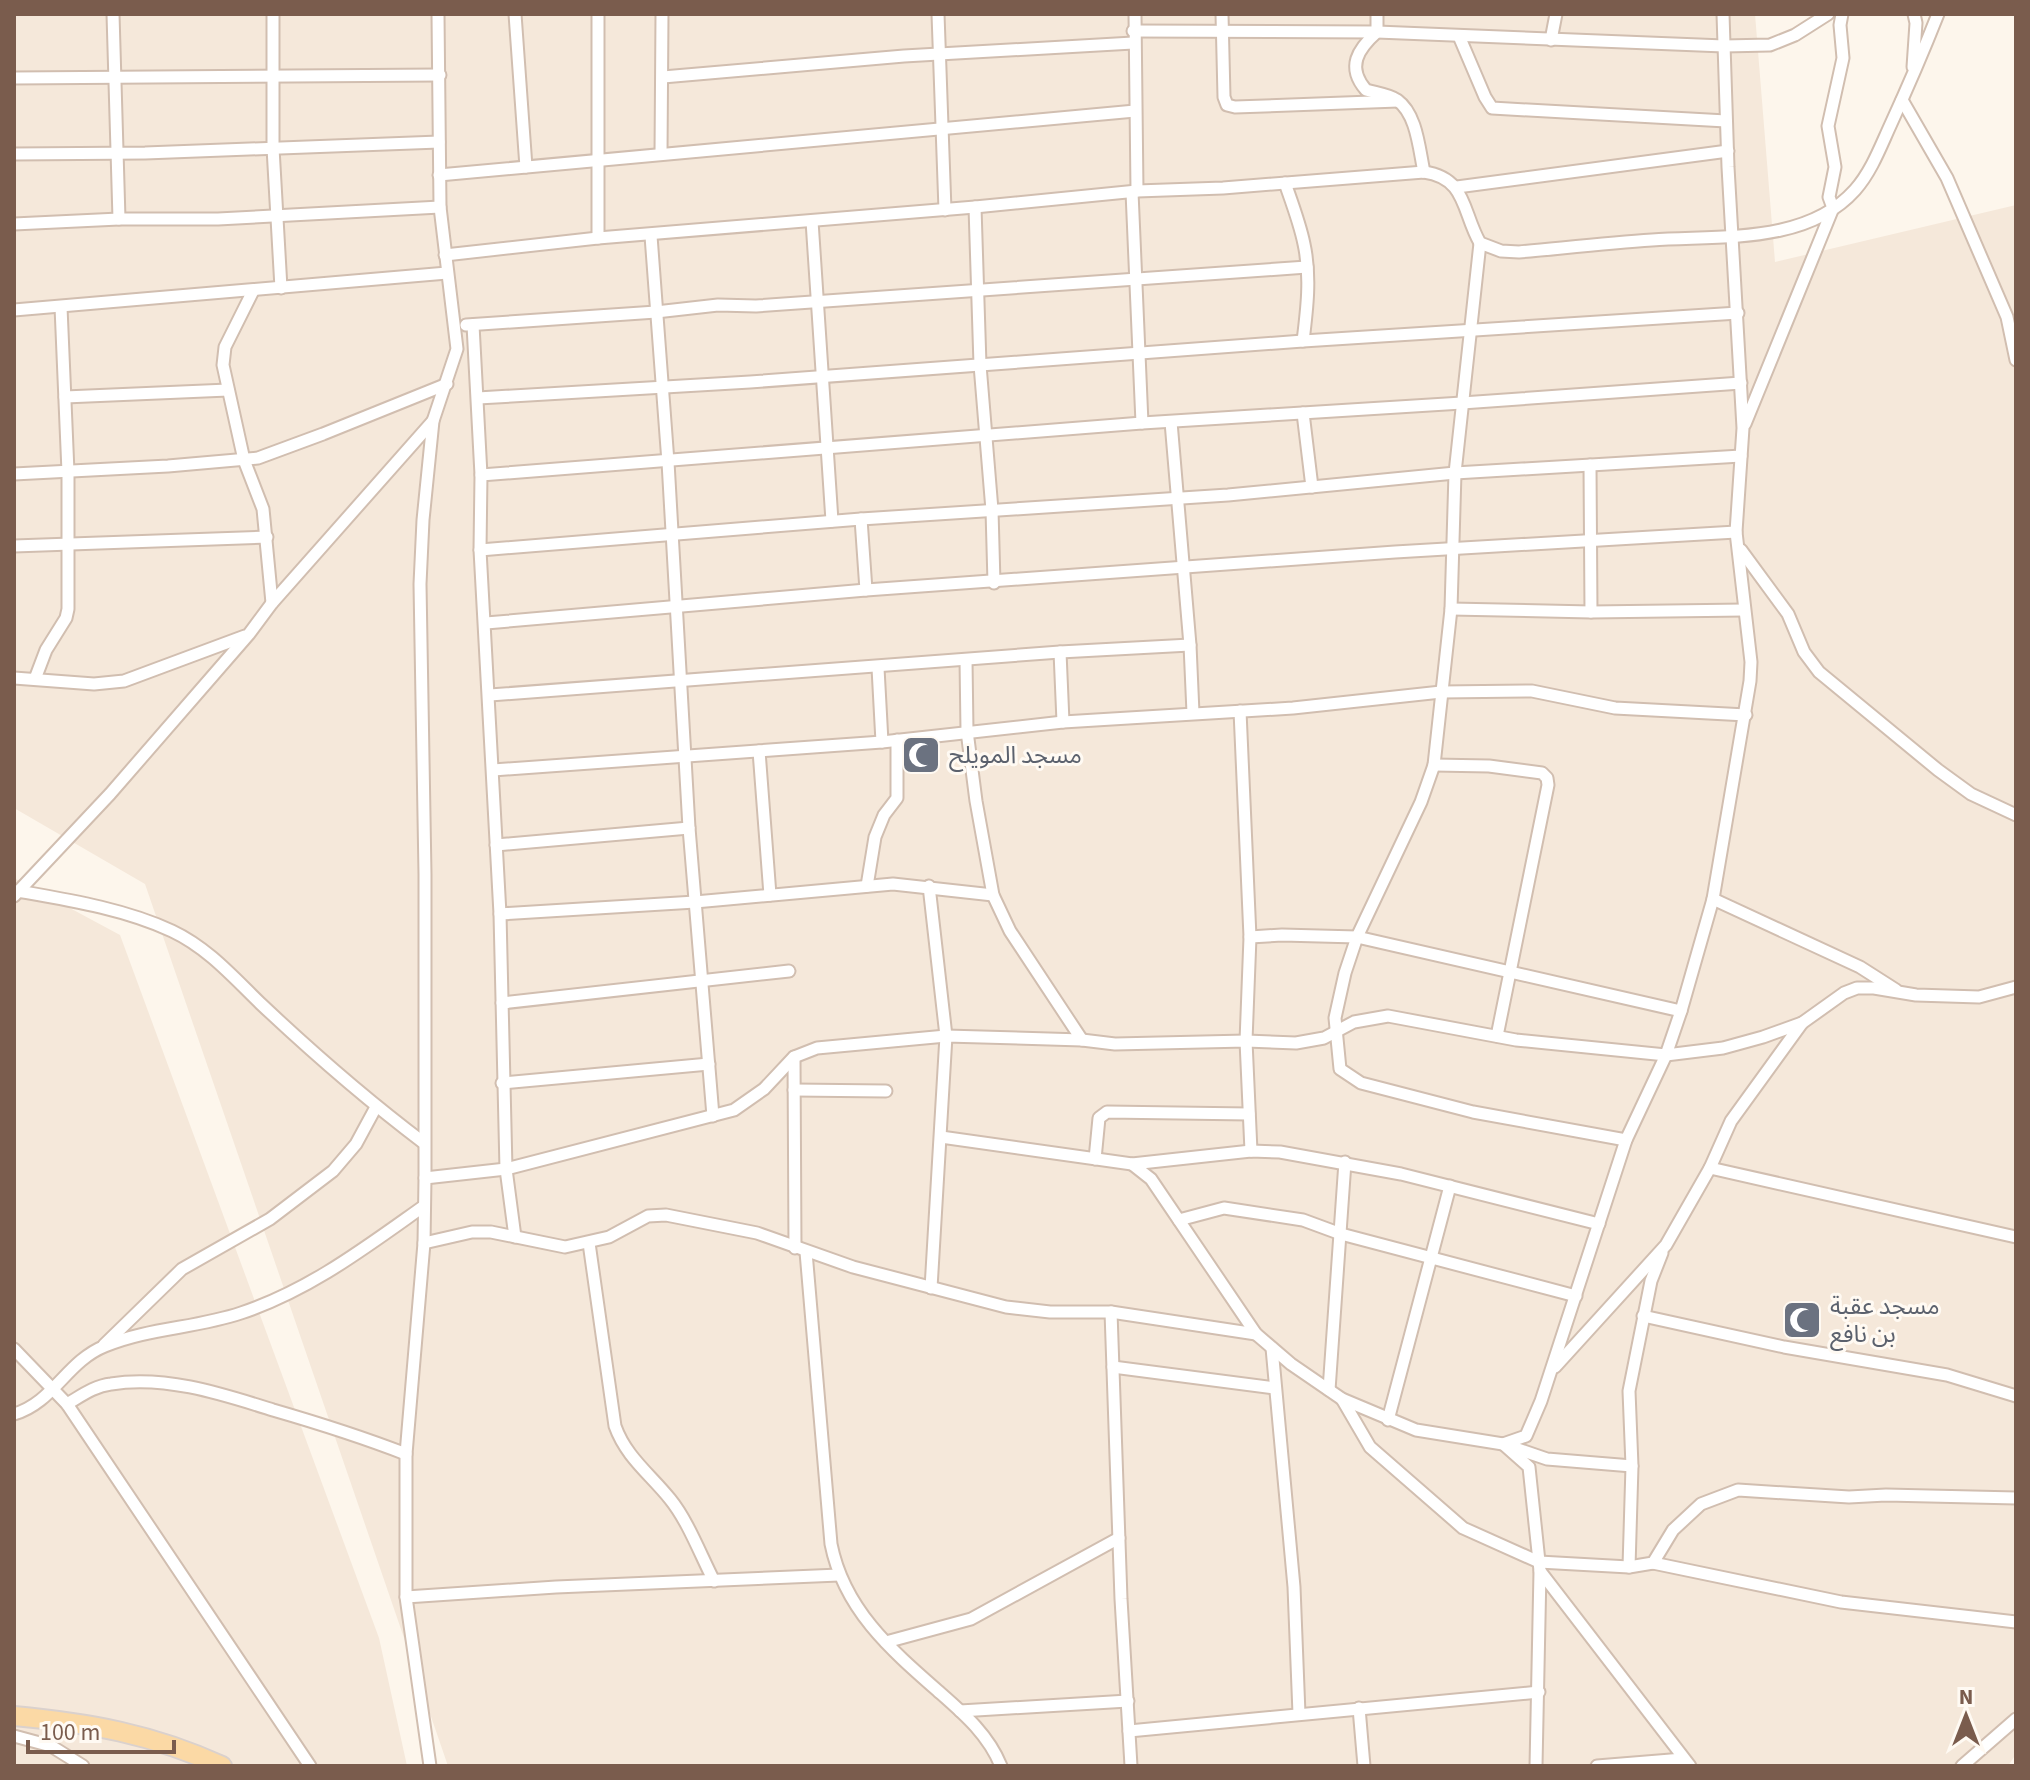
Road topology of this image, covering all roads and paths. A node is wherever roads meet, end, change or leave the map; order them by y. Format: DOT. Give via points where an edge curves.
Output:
graph roads {
  1 [pos="113,14"];
  2 [pos="273,14"];
  3 [pos="438,14"];
  4 [pos="515,14"];
  5 [pos="598,14"];
  6 [pos="662,14"];
  7 [pos="938,14"];
  8 [pos="1135,14"];
  9 [pos="1222,14"];
  10 [pos="1377,14"];
  11 [pos="1556,14"];
  12 [pos="1723,14"];
  13 [pos="1828,14"];
  14 [pos="1842,14"];
  15 [pos="1914,14"];
  16 [pos="1938,14"];
  17 [pos="1223,32"];
  18 [pos="1377,32"];
  19 [pos="1459,36"];
  20 [pos="1133,37"];
  21 [pos="1551,40"];
  22 [pos="1724,46"];
  23 [pos="939,54"];
  24 [pos="440,75"];
  25 [pos="273,77"];
  26 [pos="663,77"];
  27 [pos="14,78"];
  28 [pos="115,79"];
  29 [pos="1912,80"];
  30 [pos="1902,100"];
  31 [pos="1398,101"];
  32 [pos="1135,111"];
  33 [pos="1726,121"];
  34 [pos="942,128"];
  35 [pos="439,142"];
  36 [pos="273,148"];
  37 [pos="1728,151"];
  38 [pos="116,153"];
  39 [pos="14,154"];
  40 [pos="661,154"];
  41 [pos="597,160"];
  42 [pos="526,167"];
  43 [pos="1424,172"];
  44 [pos="439,175"];
  45 [pos="1285,183"];
  46 [pos="1457,187"];
  47 [pos="1135,191"];
  48 [pos="440,207"];
  49 [pos="975,207"];
  50 [pos="1833,208"];
  51 [pos="945,210"];
  52 [pos="275,216"];
  53 [pos="119,219"];
  54 [pos="812,221"];
  55 [pos="14,224"];
  56 [pos="1732,235"];
  57 [pos="651,236"];
  58 [pos="598,238"];
  59 [pos="1480,243"];
  60 [pos="445,255"];
  61 [pos="1307,267"];
  62 [pos="447,273"];
  63 [pos="1136,280"];
  64 [pos="281,288"];
  65 [pos="979,289"];
  66 [pos="253,291"];
  67 [pos="817,300"];
  68 [pos="61,307"];
  69 [pos="14,310"];
  70 [pos="656,312"];
  71 [pos="1738,313"];
  72 [pos="473,325"];
  73 [pos="456,326"];
  74 [pos="1470,329"];
  75 [pos="1303,341"];
  76 [pos="1140,352"];
  77 [pos="2016,360"];
  78 [pos="980,365"];
  79 [pos="823,375"];
  80 [pos="1741,383"];
  81 [pos="447,384"];
  82 [pos="663,387"];
  83 [pos="228,390"];
  84 [pos="65,397"];
  85 [pos="478,398"];
  86 [pos="1462,403"];
  87 [pos="1303,413"];
  88 [pos="433,421"];
  89 [pos="1171,422"];
  90 [pos="1142,423"];
  91 [pos="1743,428"];
  92 [pos="986,437"];
  93 [pos="827,446"];
  94 [pos="1741,456"];
  95 [pos="244,460"];
  96 [pos="668,462"];
  97 [pos="1590,465"];
  98 [pos="68,472"];
  99 [pos="1455,473"];
  100 [pos="14,474"];
  101 [pos="481,475"];
  102 [pos="1312,487"];
  103 [pos="1177,497"];
  104 [pos="992,510"];
  105 [pos="861,519"];
  106 [pos="832,521"];
  107 [pos="1736,532"];
  108 [pos="672,535"];
  109 [pos="267,537"];
  110 [pos="1591,540"];
  111 [pos="69,545"];
  112 [pos="14,546"];
  113 [pos="1738,546"];
  114 [pos="1453,549"];
  115 [pos="480,550"];
  116 [pos="1182,568"];
  117 [pos="994,583"];
  118 [pos="866,590"];
  119 [pos="272,603"];
  120 [pos="676,608"];
  121 [pos="1451,609"];
  122 [pos="1744,610"];
  123 [pos="1591,612"];
  124 [pos="486,623"];
  125 [pos="249,634"];
  126 [pos="1190,645"];
  127 [pos="1060,652"];
  128 [pos="966,660"];
  129 [pos="878,668"];
  130 [pos="14,678"];
  131 [pos="35,679"];
  132 [pos="681,681"];
  133 [pos="1441,692"];
  134 [pos="490,695"];
  135 [pos="1240,711"];
  136 [pos="1193,713"];
  137 [pos="1746,715"];
  138 [pos="1063,722"];
  139 [pos="967,731"];
  140 [pos="897,740"];
  141 [pos="882,742"];
  142 [pos="759,751"];
  143 [pos="687,756"];
  144 [pos="1434,765"];
  145 [pos="493,770"];
  146 [pos="2016,815"];
  147 [pos="689,828"];
  148 [pos="496,845"];
  149 [pos="867,886"];
  150 [pos="929,886"];
  151 [pos="16,893"];
  152 [pos="770,895"];
  153 [pos="993,895"];
  154 [pos="1713,899"];
  155 [pos="695,902"];
  156 [pos="500,914"];
  157 [pos="1250,937"];
  158 [pos="1357,937"];
  159 [pos="789,971"];
  160 [pos="1509,972"];
  161 [pos="703,981"];
  162 [pos="2016,987"];
  163 [pos="1899,993"];
  164 [pos="502,1003"];
  165 [pos="1681,1011"];
  166 [pos="1802,1023"];
  167 [pos="1335,1032"];
  168 [pos="946,1036"];
  169 [pos="1497,1036"];
  170 [pos="1082,1040"];
  171 [pos="1246,1041"];
  172 [pos="1666,1055"];
  173 [pos="794,1057"];
  174 [pos="709,1064"];
  175 [pos="502,1083"];
  176 [pos="794,1090"];
  177 [pos="886,1091"];
  178 [pos="376,1107"];
  179 [pos="1249,1114"];
  180 [pos="713,1116"];
  181 [pos="941,1137"];
  182 [pos="1626,1140"];
  183 [pos="424,1143"];
  184 [pos="1251,1151"];
  185 [pos="1095,1159"];
  186 [pos="1345,1162"];
  187 [pos="1132,1164"];
  188 [pos="1710,1168"];
  189 [pos="506,1169"];
  190 [pos="425,1178"];
  191 [pos="1450,1186"];
  192 [pos="424,1206"];
  193 [pos="1179,1220"];
  194 [pos="1599,1224"];
  195 [pos="1341,1234"];
  196 [pos="515,1237"];
  197 [pos="2016,1237"];
  198 [pos="424,1243"];
  199 [pos="589,1243"];
  200 [pos="1666,1245"];
  201 [pos="801,1250"];
  202 [pos="1432,1258"];
  203 [pos="931,1288"];
  204 [pos="1576,1296"];
  205 [pos="1111,1312"];
  206 [pos="1643,1316"];
  207 [pos="1256,1334"];
  208 [pos="102,1347"];
  209 [pos="1272,1348"];
  210 [pos="14,1349"];
  211 [pos="1113,1367"];
  212 [pos="1551,1371"];
  213 [pos="1275,1388"];
  214 [pos="52,1389"];
  215 [pos="1329,1390"];
  216 [pos="2016,1396"];
  217 [pos="1342,1399"];
  218 [pos="67,1404"];
  219 [pos="14,1414"];
  220 [pos="1388,1420"];
  221 [pos="1503,1444"];
  222 [pos="406,1454"];
  223 [pos="1632,1466"];
  224 [pos="2016,1498"];
  225 [pos="1119,1538"];
  226 [pos="1653,1563"];
  227 [pos="1540,1567"];
  228 [pos="1629,1567"];
  229 [pos="839,1575"];
  230 [pos="714,1581"];
  231 [pos="406,1597"];
  232 [pos="2016,1622"];
  233 [pos="886,1642"];
  234 [pos="1539,1692"];
  235 [pos="1128,1701"];
  236 [pos="1359,1708"];
  237 [pos="960,1711"];
  238 [pos="1299,1714"];
  239 [pos="14,1716"];
  240 [pos="2016,1719"];
  241 [pos="1129,1731"];
  242 [pos="14,1736"];
  243 [pos="1686,1762"];
  244 [pos="83,1766"];
  245 [pos="222,1766"];
  246 [pos="310,1766"];
  247 [pos="430,1766"];
  248 [pos="1001,1766"];
  249 [pos="1131,1766"];
  250 [pos="1364,1766"];
  251 [pos="1536,1766"];
  252 [pos="1597,1766"];
  253 [pos="1962,1766"];
  1 -- 28 [label="street"];
  2 -- 25 [label="street"];
  3 -- 24 [label="street"];
  4 -- 42 [label="street"];
  5 -- 41 [label="street"];
  6 -- 26 [label="street"];
  7 -- 23 [label="street"];
  8 -- 20 [label="street"];
  9 -- 17 [label="street"];
  10 -- 18 [label="street"];
  11 -- 21 [label="street"];
  12 -- 22 [label="street"];
  13 -- 22 [label="street" via="1770,45"];
  14 -- 50 [label="street" via="1843,58 1828,126 1835,167 1829,197"];
  15 -- 29 [label="street"];
  16 -- 29 [label="street"];
  17 -- 18 [label="street"];
  17 -- 20 [label="street"];
  17 -- 31 [label="street" via="1224,97 1231,107"];
  18 -- 19 [label="street"];
  18 -- 31 [label="street" via="1357,55 1357,77 1366,90"];
  19 -- 21 [label="street"];
  19 -- 33 [label="street" via="1488,104 1500,111"];
  20 -- 23 [label="street"];
  20 -- 32 [label="street"];
  21 -- 22 [label="street"];
  22 -- 33 [label="street"];
  23 -- 26 [label="street"];
  23 -- 34 [label="street"];
  24 -- 25 [label="street"];
  24 -- 35 [label="street"];
  25 -- 28 [label="street"];
  25 -- 36 [label="street"];
  26 -- 40 [label="street"];
  27 -- 28 [label="street"];
  28 -- 38 [label="street"];
  29 -- 30 [label="street"];
  30 -- 50 [label="street" via="1867,175"];
  30 -- 77 [label="street" via="1947,178 2007,317"];
  31 -- 43 [label="street" via="1413,124"];
  32 -- 34 [label="street"];
  32 -- 47 [label="street"];
  33 -- 37 [label="street"];
  34 -- 40 [label="street"];
  34 -- 51 [label="street"];
  35 -- 36 [label="street"];
  35 -- 44 [label="street"];
  36 -- 38 [label="street"];
  36 -- 52 [label="street"];
  37 -- 46 [label="street"];
  37 -- 56 [label="street"];
  38 -- 39 [label="street"];
  38 -- 53 [label="street"];
  40 -- 41 [label="street"];
  41 -- 42 [label="street"];
  41 -- 58 [label="street"];
  42 -- 44 [label="street"];
  43 -- 45 [label="street"];
  43 -- 46 [label="street"];
  44 -- 48 [label="street"];
  45 -- 47 [label="street"];
  45 -- 61 [label="street"];
  46 -- 59 [label="street"];
  47 -- 49 [label="street"];
  47 -- 63 [label="street"];
  48 -- 52 [label="street"];
  48 -- 60 [label="street"];
  49 -- 51 [label="street"];
  49 -- 65 [label="street"];
  50 -- 56 [label="street" via="1790,228"];
  50 -- 91 [label="street"];
  51 -- 54 [label="street"];
  52 -- 53 [label="street"];
  52 -- 64 [label="street"];
  53 -- 55 [label="street"];
  54 -- 57 [label="street"];
  54 -- 67 [label="street"];
  56 -- 59 [label="street" via="1519,252"];
  56 -- 71 [label="street"];
  57 -- 58 [label="street"];
  57 -- 70 [label="street"];
  58 -- 60 [label="street"];
  59 -- 74 [label="street"];
  60 -- 62 [label="street"];
  61 -- 63 [label="street"];
  61 -- 75 [label="street"];
  62 -- 64 [label="street"];
  62 -- 73 [label="street"];
  63 -- 65 [label="street"];
  63 -- 76 [label="street"];
  64 -- 66 [label="street"];
  65 -- 67 [label="street"];
  65 -- 78 [label="street"];
  66 -- 68 [label="street"];
  66 -- 83 [label="street" via="223,355"];
  67 -- 70 [label="street"];
  67 -- 79 [label="street"];
  68 -- 69 [label="street"];
  68 -- 84 [label="street"];
  70 -- 72 [label="street"];
  70 -- 82 [label="street"];
  71 -- 74 [label="street"];
  71 -- 80 [label="street"];
  72 -- 73 [label="street"];
  72 -- 85 [label="street"];
  73 -- 81 [label="street" via="455,360"];
  74 -- 75 [label="street"];
  74 -- 86 [label="street"];
  75 -- 76 [label="street"];
  76 -- 78 [label="street"];
  76 -- 90 [label="street"];
  78 -- 79 [label="street"];
  78 -- 92 [label="street"];
  79 -- 82 [label="street"];
  79 -- 93 [label="street"];
  80 -- 86 [label="street"];
  80 -- 91 [label="street"];
  81 -- 88 [label="street"];
  81 -- 95 [label="street"];
  82 -- 85 [label="street"];
  82 -- 96 [label="street"];
  83 -- 84 [label="street"];
  83 -- 95 [label="street"];
  84 -- 98 [label="street"];
  85 -- 101 [label="street"];
  86 -- 87 [label="street"];
  86 -- 99 [label="street"];
  87 -- 89 [label="street"];
  87 -- 102 [label="street"];
  88 -- 119 [label="street"];
  88 -- 183 [label="street" via="420,584"];
  89 -- 90 [label="street"];
  89 -- 103 [label="street"];
  90 -- 92 [label="street"];
  91 -- 94 [label="street"];
  92 -- 93 [label="street"];
  92 -- 104 [label="street"];
  93 -- 96 [label="street"];
  93 -- 106 [label="street"];
  94 -- 97 [label="street"];
  94 -- 107 [label="street"];
  95 -- 98 [label="street"];
  95 -- 109 [label="street" via="261,501"];
  96 -- 101 [label="street"];
  96 -- 108 [label="street"];
  97 -- 99 [label="street"];
  97 -- 110 [label="street"];
  98 -- 100 [label="street"];
  98 -- 111 [label="street"];
  99 -- 102 [label="street"];
  99 -- 114 [label="street"];
  101 -- 115 [label="street"];
  102 -- 103 [label="street"];
  103 -- 104 [label="street"];
  103 -- 116 [label="street"];
  104 -- 105 [label="street"];
  104 -- 117 [label="street"];
  105 -- 106 [label="street"];
  105 -- 118 [label="street"];
  106 -- 108 [label="street"];
  107 -- 110 [label="street"];
  107 -- 113 [label="street"];
  108 -- 115 [label="street"];
  108 -- 120 [label="street"];
  109 -- 111 [label="street"];
  109 -- 119 [label="street"];
  110 -- 114 [label="street"];
  110 -- 123 [label="street"];
  111 -- 112 [label="street"];
  111 -- 131 [label="street" via="66,618"];
  113 -- 122 [label="street"];
  113 -- 146 [label="street" via="1788,614 1819,672 1971,794"];
  114 -- 116 [label="street"];
  114 -- 121 [label="street"];
  115 -- 124 [label="street"];
  116 -- 117 [label="street"];
  116 -- 126 [label="street"];
  117 -- 118 [label="street"];
  118 -- 120 [label="street"];
  119 -- 125 [label="street"];
  120 -- 124 [label="street"];
  120 -- 132 [label="street"];
  121 -- 123 [label="street"];
  121 -- 133 [label="street"];
  122 -- 123 [label="street"];
  122 -- 137 [label="street" via="1751,662"];
  124 -- 134 [label="street"];
  125 -- 131 [label="street" via="124,681"];
  125 -- 151 [label="street" via="101,805"];
  126 -- 127 [label="street"];
  126 -- 136 [label="street"];
  127 -- 128 [label="street"];
  127 -- 138 [label="street"];
  128 -- 129 [label="street"];
  128 -- 139 [label="street"];
  129 -- 132 [label="street"];
  129 -- 141 [label="street"];
  130 -- 131 [label="street"];
  132 -- 134 [label="street"];
  132 -- 143 [label="street"];
  133 -- 135 [label="street"];
  133 -- 137 [label="street" via="1532,691 1615,708"];
  133 -- 144 [label="street"];
  134 -- 145 [label="street"];
  135 -- 136 [label="street"];
  135 -- 157 [label="street"];
  136 -- 138 [label="street"];
  137 -- 154 [label="street"];
  138 -- 139 [label="street"];
  139 -- 140 [label="street"];
  139 -- 153 [label="street"];
  140 -- 141 [label="street"];
  140 -- 149 [label="street" via="897,798 875,837"];
  141 -- 142 [label="street"];
  142 -- 143 [label="street"];
  142 -- 152 [label="street"];
  143 -- 145 [label="street"];
  143 -- 147 [label="street"];
  144 -- 158 [label="street"];
  144 -- 160 [label="street" via="1489,766 1547,778"];
  145 -- 148 [label="street"];
  147 -- 148 [label="street"];
  147 -- 155 [label="street"];
  148 -- 156 [label="street"];
  149 -- 150 [label="street"];
  149 -- 152 [label="street"];
  150 -- 153 [label="street"];
  150 -- 168 [label="street"];
  151 -- 178 [label="street" via="125,915 187,940"];
  152 -- 155 [label="street"];
  153 -- 170 [label="street" via="1010,931"];
  154 -- 163 [label="street" via="1860,967"];
  154 -- 165 [label="street"];
  155 -- 156 [label="street"];
  155 -- 161 [label="street"];
  156 -- 164 [label="street"];
  157 -- 158 [label="street"];
  157 -- 171 [label="street"];
  158 -- 160 [label="street"];
  158 -- 167 [label="street"];
  159 -- 161 [label="street"];
  160 -- 165 [label="street"];
  160 -- 169 [label="street"];
  161 -- 164 [label="street"];
  161 -- 174 [label="street"];
  162 -- 163 [label="street" via="1979,997"];
  163 -- 166 [label="street" via="1857,988"];
  164 -- 175 [label="street"];
  165 -- 172 [label="street"];
  166 -- 172 [label="street" via="1723,1048"];
  166 -- 188 [label="street" via="1731,1121"];
  167 -- 169 [label="street" via="1354,1022 1388,1016"];
  167 -- 171 [label="street" via="1314,1041"];
  167 -- 182 [label="street" via="1340,1069 1361,1083 1473,1112"];
  168 -- 170 [label="street"];
  168 -- 173 [label="street" via="817,1048"];
  168 -- 181 [label="street"];
  169 -- 172 [label="street"];
  170 -- 171 [label="street"];
  171 -- 179 [label="street"];
  172 -- 182 [label="street"];
  173 -- 176 [label="street"];
  173 -- 180 [label="street" via="750,1100"];
  174 -- 175 [label="street"];
  174 -- 180 [label="street"];
  175 -- 189 [label="street"];
  176 -- 177 [label="street"];
  176 -- 201 [label="street"];
  178 -- 183 [label="street"];
  178 -- 208 [label="street" via="356,1144 333,1171 270,1219 182,1269"];
  179 -- 184 [label="street"];
  179 -- 185 [label="street" via="1107,1112 1099,1118"];
  180 -- 189 [label="street"];
  181 -- 185 [label="street"];
  181 -- 203 [label="street"];
  182 -- 194 [label="street"];
  183 -- 190 [label="street"];
  184 -- 186 [label="street"];
  184 -- 187 [label="street"];
  185 -- 187 [label="street"];
  186 -- 191 [label="street"];
  186 -- 195 [label="street"];
  187 -- 193 [label="street" via="1151,1179"];
  188 -- 197 [label="street"];
  188 -- 200 [label="street"];
  189 -- 190 [label="street"];
  189 -- 196 [label="street"];
  190 -- 192 [label="street"];
  191 -- 194 [label="street"];
  191 -- 202 [label="street"];
  192 -- 198 [label="street"];
  192 -- 208 [label="street" via="325,1275 279,1298 238,1314"];
  193 -- 195 [label="street" via="1224,1208 1303,1220"];
  193 -- 207 [label="street"];
  194 -- 204 [label="street"];
  195 -- 202 [label="street"];
  195 -- 215 [label="street"];
  196 -- 198 [label="street" via="472,1232"];
  196 -- 199 [label="street" via="565,1247"];
  198 -- 222 [label="street"];
  199 -- 201 [label="street" via="648,1216 666,1215 757,1233"];
  199 -- 230 [label="street" via="615,1426 628,1455 672,1501"];
  200 -- 206 [label="street"];
  200 -- 212 [label="street"];
  201 -- 203 [label="street"];
  201 -- 229 [label="street" via="831,1544"];
  202 -- 204 [label="street"];
  202 -- 220 [label="street"];
  203 -- 205 [label="street" via="1006,1307"];
  204 -- 212 [label="street"];
  205 -- 207 [label="street"];
  205 -- 211 [label="street"];
  206 -- 216 [label="street" via="1947,1375"];
  206 -- 223 [label="street" via="1629,1391"];
  207 -- 209 [label="street"];
  208 -- 214 [label="street" via="74,1365"];
  209 -- 213 [label="street"];
  209 -- 215 [label="street"];
  210 -- 214 [label="street"];
  211 -- 213 [label="street"];
  211 -- 225 [label="street"];
  212 -- 221 [label="street" via="1526,1436"];
  213 -- 238 [label="street" via="1294,1587"];
  214 -- 218 [label="street"];
  214 -- 219 [label="street" via="33,1408"];
  215 -- 217 [label="street"];
  217 -- 220 [label="street"];
  217 -- 227 [label="street" via="1370,1447 1463,1528"];
  218 -- 222 [label="street" via="107,1384 170,1384 270,1409"];
  218 -- 246 [label="street"];
  220 -- 221 [label="street" via="1416,1430"];
  221 -- 223 [label="street" via="1547,1459"];
  221 -- 227 [label="street" via="1529,1467"];
  222 -- 231 [label="street"];
  223 -- 228 [label="street"];
  224 -- 226 [label="street" via="1738,1490 1701,1504 1673,1530"];
  225 -- 233 [label="street" via="971,1619"];
  225 -- 235 [label="street"];
  226 -- 228 [label="street"];
  226 -- 232 [label="street" via="1841,1602"];
  227 -- 228 [label="street"];
  227 -- 234 [label="street"];
  227 -- 243 [label="street"];
  229 -- 230 [label="street"];
  229 -- 233 [label="street" via="860,1614"];
  230 -- 231 [label="street"];
  231 -- 247 [label="street"];
  233 -- 237 [label="street"];
  234 -- 236 [label="street"];
  234 -- 251 [label="street"];
  235 -- 237 [label="street"];
  235 -- 241 [label="street"];
  236 -- 238 [label="street"];
  236 -- 250 [label="street"];
  237 -- 248 [label="street" via="982,1732"];
  238 -- 241 [label="street"];
  239 -- 245 [label="main road" via="128,1731"];
  240 -- 253 [label="street"];
  241 -- 249 [label="street"];
  242 -- 244 [label="street" via="51,1746"];
  243 -- 252 [label="street"];
}
